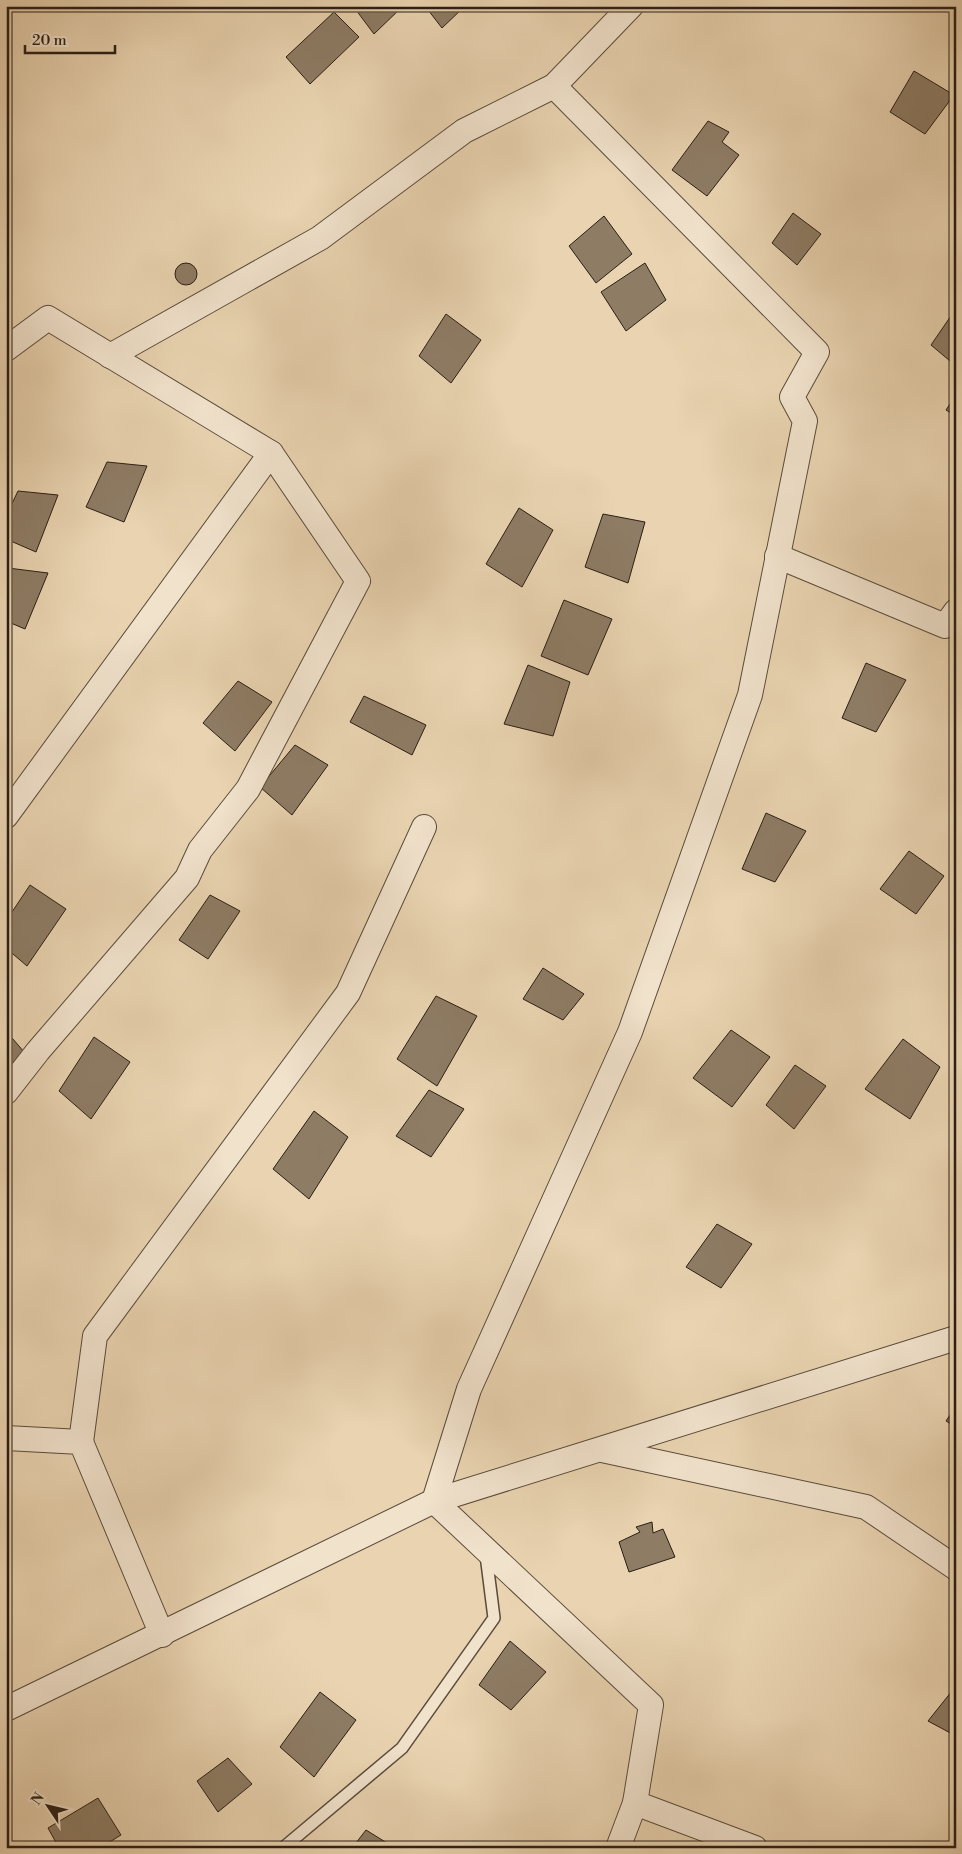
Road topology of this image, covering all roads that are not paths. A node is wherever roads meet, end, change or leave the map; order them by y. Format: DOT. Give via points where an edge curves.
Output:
graph roads {
  1 [pos="631,6"];
  2 [pos="554,86"];
  3 [pos="6,349"];
  4 [pos="110,356"];
  5 [pos="271,453"];
  6 [pos="777,556"];
  7 [pos="956,611"];
  8 [pos="6,816"];
  9 [pos="424,827"];
  10 [pos="6,1092"];
  11 [pos="956,1338"];
  12 [pos="6,1438"];
  13 [pos="82,1442"];
  14 [pos="600,1449"];
  15 [pos="434,1501"];
  16 [pos="956,1568"];
  17 [pos="162,1634"];
  18 [pos="6,1709"];
  19 [pos="635,1803"];
  20 [pos="283,1848"];
  21 [pos="618,1848"];
  22 [pos="755,1848"];
  1 -- 2 [label="street"];
  2 -- 4 [label="street" via="464,131 320,238"];
  2 -- 6 [label="street" via="817,352 792,397 805,422"];
  3 -- 4 [label="street" via="48,318"];
  4 -- 5 [label="street"];
  5 -- 8 [label="street"];
  5 -- 10 [label="street" via="358,581 248,789 200,850 187,878"];
  6 -- 7 [label="street" via="945,626"];
  6 -- 15 [label="street" via="750,695 630,1032 468,1389"];
  9 -- 13 [label="street" via="348,993 95,1336"];
  11 -- 14 [label="street"];
  12 -- 13 [label="street"];
  13 -- 17 [label="street"];
  14 -- 15 [label="street"];
  14 -- 16 [label="street" via="866,1507"];
  15 -- 17 [label="street"];
  15 -- 19 [label="street" via="651,1705"];
  15 -- 20 [label="lane" via="486,1552 494,1618 402,1748"];
  17 -- 18 [label="street"];
  19 -- 21 [label="street"];
  19 -- 22 [label="street"];
}
